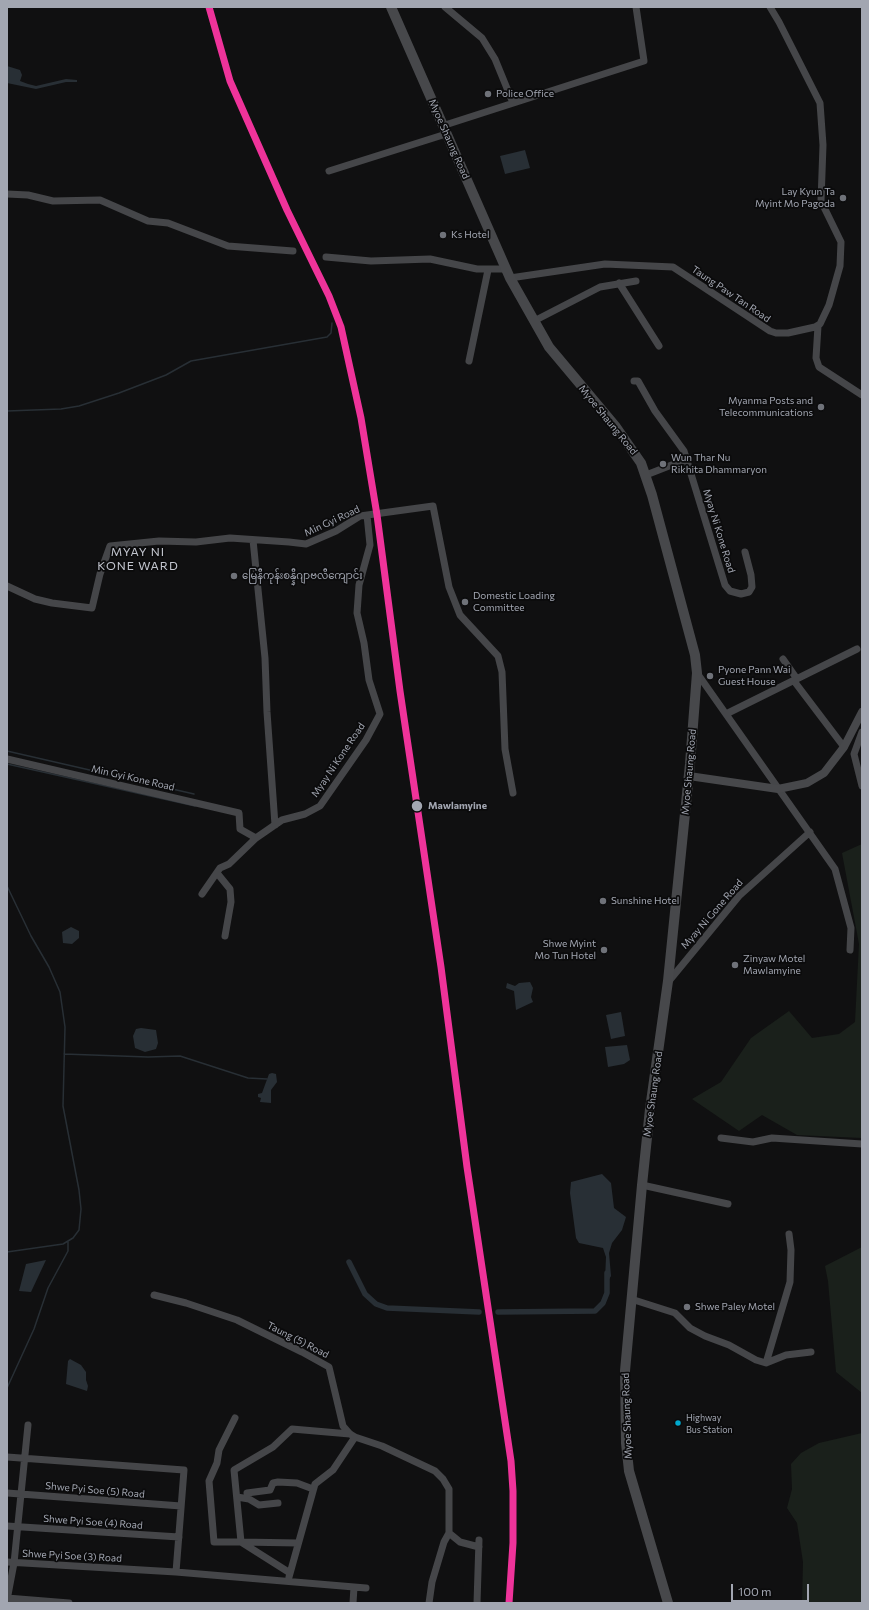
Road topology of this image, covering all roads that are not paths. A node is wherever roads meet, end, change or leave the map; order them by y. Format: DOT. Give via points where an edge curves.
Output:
graph roads {
  1 [pos="391,7"];
  2 [pos="445,7"];
  3 [pos="636,7"];
  4 [pos="770,7"];
  5 [pos="513,103"];
  6 [pos="444,130"];
  7 [pos="329,171"];
  8 [pos="7,194"];
  9 [pos="293,251"];
  10 [pos="326,257"];
  11 [pos="488,270"];
  12 [pos="508,274"];
  13 [pos="636,281"];
  14 [pos="619,284"];
  15 [pos="534,321"];
  16 [pos="818,326"];
  17 [pos="659,346"];
  18 [pos="469,361"];
  19 [pos="634,381"];
  20 [pos="862,395"];
  21 [pos="687,459"];
  22 [pos="646,475"];
  23 [pos="368,515"];
  24 [pos="253,540"];
  25 [pos="745,552"];
  26 [pos="7,586"];
  27 [pos="857,649"];
  28 [pos="783,659"];
  29 [pos="697,674"];
  30 [pos="795,680"];
  31 [pos="862,712"];
  32 [pos="726,714"];
  33 [pos="862,732"];
  34 [pos="844,747"];
  35 [pos="7,758"];
  36 [pos="689,776"];
  37 [pos="862,786"];
  38 [pos="778,788"];
  39 [pos="513,793"];
  40 [pos="275,825"];
  41 [pos="810,832"];
  42 [pos="256,838"];
  43 [pos="217,873"];
  44 [pos="202,894"];
  45 [pos="225,936"];
  46 [pos="850,950"];
  47 [pos="668,981"];
  48 [pos="721,1138"];
  49 [pos="862,1144"];
  50 [pos="642,1184"];
  51 [pos="728,1204"];
  52 [pos="789,1234"];
  53 [pos="154,1295"];
  54 [pos="632,1300"];
  55 [pos="811,1352"];
  56 [pos="766,1363"];
  57 [pos="235,1418"];
  58 [pos="28,1425"];
  59 [pos="353,1435"];
  60 [pos="7,1457"];
  61 [pos="24,1459"];
  62 [pos="313,1489"];
  63 [pos="247,1492"];
  64 [pos="7,1493"];
  65 [pos="20,1494"];
  66 [pos="237,1497"];
  67 [pos="278,1502"];
  68 [pos="181,1506"];
  69 [pos="7,1526"];
  70 [pos="18,1527"];
  71 [pos="449,1533"];
  72 [pos="179,1537"];
  73 [pos="241,1542"];
  74 [pos="298,1543"];
  75 [pos="10,1562"];
  76 [pos="176,1572"];
  77 [pos="290,1573"];
  78 [pos="288,1581"];
  79 [pos="354,1587"];
  80 [pos="366,1588"];
  81 [pos="7,1598"];
  82 [pos="69,1603"];
  83 [pos="352,1603"];
  84 [pos="429,1603"];
  85 [pos="477,1603"];
  86 [pos="668,1603"];
  1 -- 6 [label="highway, Myoe Shaung Road"];
  2 -- 5 [label="street" via="482,38 495,59"];
  3 -- 5 [label="street" via="644,61"];
  4 -- 16 [label="street" via="820,103 823,146 821,201 841,242 840,266 829,305"];
  5 -- 6 [label="street"];
  6 -- 7 [label="street"];
  6 -- 12 [label="highway, Myoe Shaung Road"];
  8 -- 9 [label="street" via="28,195 53,201 100,200 148,221 168,223 228,246"];
  10 -- 11 [label="street, Taung Paw Tan Road" via="371,261 430,259"];
  11 -- 12 [label="street, Taung Paw Tan Road"];
  11 -- 18 [label="street"];
  12 -- 15 [label="highway, Myoe Shaung Road"];
  12 -- 16 [label="street, Taung Paw Tan Road" via="606,264 673,266 770,331 788,333"];
  13 -- 14 [label="street"];
  14 -- 15 [label="street" via="600,287"];
  14 -- 17 [label="street"];
  15 -- 22 [label="highway, Myoe Shaung Road" via="549,347 632,448"];
  16 -- 20 [label="street" via="816,358 819,367"];
  19 -- 21 [label="street" via="638,381"];
  21 -- 22 [label="street"];
  21 -- 25 [label="street" via="725,585 741,594 749,592 752,587"];
  22 -- 29 [label="highway, Myoe Shaung Road" via="695,654"];
  23 -- 24 [label="street, Min Gyi Road" via="360,516 336,531 306,544"];
  23 -- 39 [label="street, Min Gyi Road" via="433,506 449,587 460,615 498,656 502,672 505,749"];
  23 -- 40 [label="street, Myay Ni Kone Road" via="370,545 359,585 357,613 369,680 380,714 366,740 320,806"];
  24 -- 26 [label="street, Min Gyi Road" via="230,538 110,546 92,608 35,599"];
  24 -- 40 [label="street" via="265,658"];
  27 -- 30 [label="street"];
  28 -- 30 [label="street"];
  29 -- 32 [label="street"];
  29 -- 36 [label="highway, Myoe Shaung Road"];
  30 -- 32 [label="street"];
  30 -- 34 [label="street"];
  31 -- 34 [label="main road"];
  32 -- 38 [label="street"];
  33 -- 37 [label="street" via="854,754"];
  34 -- 38 [label="main road" via="824,773 806,783"];
  35 -- 42 [label="street" via="238,813 240,829"];
  36 -- 38 [label="main road"];
  36 -- 47 [label="highway, Myoe Shaung Road"];
  38 -- 41 [label="street"];
  40 -- 42 [label="street, Myay Ni Kone Road"];
  41 -- 46 [label="street" via="835,869 852,928"];
  41 -- 47 [label="street, Myay Ni Gone Road" via="739,896"];
  42 -- 43 [label="street, Myay Ni Kone Road"];
  43 -- 44 [label="street, Myay Ni Kone Road"];
  43 -- 45 [label="street" via="230,889 231,902"];
  47 -- 50 [label="highway, Myoe Shaung Road"];
  48 -- 49 [label="street" via="753,1142 772,1138"];
  50 -- 51 [label="street"];
  50 -- 54 [label="highway, Myoe Shaung Road"];
  52 -- 56 [label="street" via="790,1282"];
  53 -- 59 [label="street, Taung (5) Road" via="237,1320 329,1367 343,1426"];
  54 -- 56 [label="street" via="675,1313 690,1328"];
  54 -- 86 [label="highway, Myoe Shaung Road" via="625,1371 629,1471"];
  55 -- 56 [label="street" via="786,1355"];
  57 -- 73 [label="street" via="219,1450 217,1463 208,1481 214,1542"];
  58 -- 61 [label="street"];
  59 -- 62 [label="street" via="333,1470 314,1484"];
  59 -- 66 [label="street" via="292,1429 273,1447 234,1470"];
  59 -- 71 [label="street" via="435,1471 443,1479 449,1489"];
  60 -- 61 [label="street"];
  61 -- 65 [label="street"];
  61 -- 68 [label="street" via="184,1470"];
  62 -- 63 [label="street" via="297,1483 274,1482 270,1490"];
  62 -- 74 [label="street"];
  64 -- 65 [label="street, Shwe Pyi Soe (5) Road"];
  65 -- 68 [label="street, Shwe Pyi Soe (5) Road"];
  65 -- 70 [label="street"];
  66 -- 67 [label="street" via="249,1499 259,1505"];
  66 -- 73 [label="street"];
  68 -- 72 [label="street"];
  69 -- 70 [label="street, Shwe Pyi Soe (4) Road"];
  70 -- 72 [label="street, Shwe Pyi Soe (4) Road"];
  70 -- 75 [label="street"];
  71 -- 84 [label="street" via="432,1582"];
  71 -- 85 [label="street" via="460,1542 479,1543"];
  72 -- 76 [label="street"];
  73 -- 74 [label="street"];
  73 -- 77 [label="street"];
  74 -- 77 [label="street"];
  75 -- 76 [label="street"];
  75 -- 81 [label="street"];
  76 -- 78 [label="street"];
  77 -- 78 [label="street"];
  78 -- 79 [label="street"];
  79 -- 80 [label="street"];
  79 -- 83 [label="street"];
  81 -- 82 [label="street"];
}
